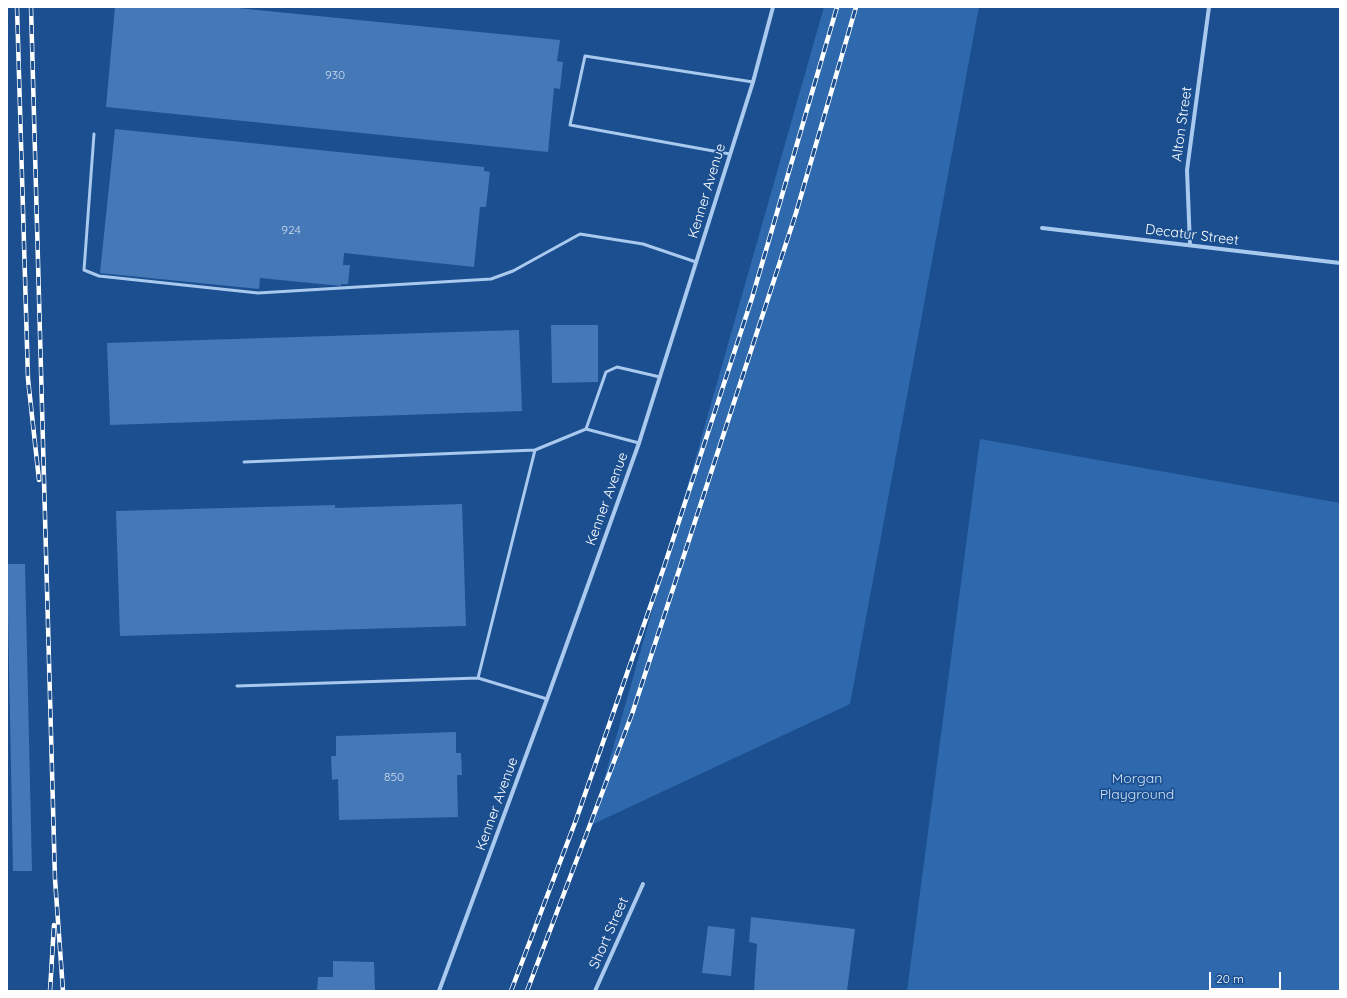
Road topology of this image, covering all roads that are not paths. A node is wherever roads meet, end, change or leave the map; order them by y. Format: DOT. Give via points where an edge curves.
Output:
graph roads {
  1 [pos="774,7"];
  2 [pos="1209,7"];
  3 [pos="753,82"];
  4 [pos="94,134"];
  5 [pos="730,154"];
  6 [pos="1042,228"];
  7 [pos="1190,245"];
  8 [pos="696,262"];
  9 [pos="1340,263"];
  10 [pos="660,377"];
  11 [pos="586,429"];
  12 [pos="639,443"];
  13 [pos="535,450"];
  14 [pos="244,462"];
  15 [pos="478,678"];
  16 [pos="237,686"];
  17 [pos="548,699"];
  18 [pos="643,884"];
  19 [pos="439,991"];
  20 [pos="595,991"];
  1 -- 3 [label="street, Kenner Avenue"];
  2 -- 7 [label="street, Alton Street" via="1187,170"];
  3 -- 5 [label="street, Kenner Avenue"];
  3 -- 5 [label="lane" via="585,56 570,125"];
  4 -- 8 [label="lane" via="84,270 99,276 258,293 483,280 513,271 580,234 643,244"];
  5 -- 8 [label="street, Kenner Avenue"];
  6 -- 7 [label="street, Decatur Street"];
  7 -- 9 [label="street, Decatur Street"];
  8 -- 10 [label="street, Kenner Avenue"];
  10 -- 11 [label="lane" via="617,367 606,372"];
  10 -- 12 [label="street, Kenner Avenue"];
  11 -- 12 [label="lane"];
  11 -- 13 [label="lane"];
  12 -- 17 [label="street, Kenner Avenue"];
  13 -- 14 [label="lane"];
  13 -- 15 [label="lane"];
  15 -- 16 [label="lane"];
  15 -- 17 [label="lane"];
  17 -- 19 [label="street, Kenner Avenue"];
  18 -- 20 [label="street, Short Street"];
}
